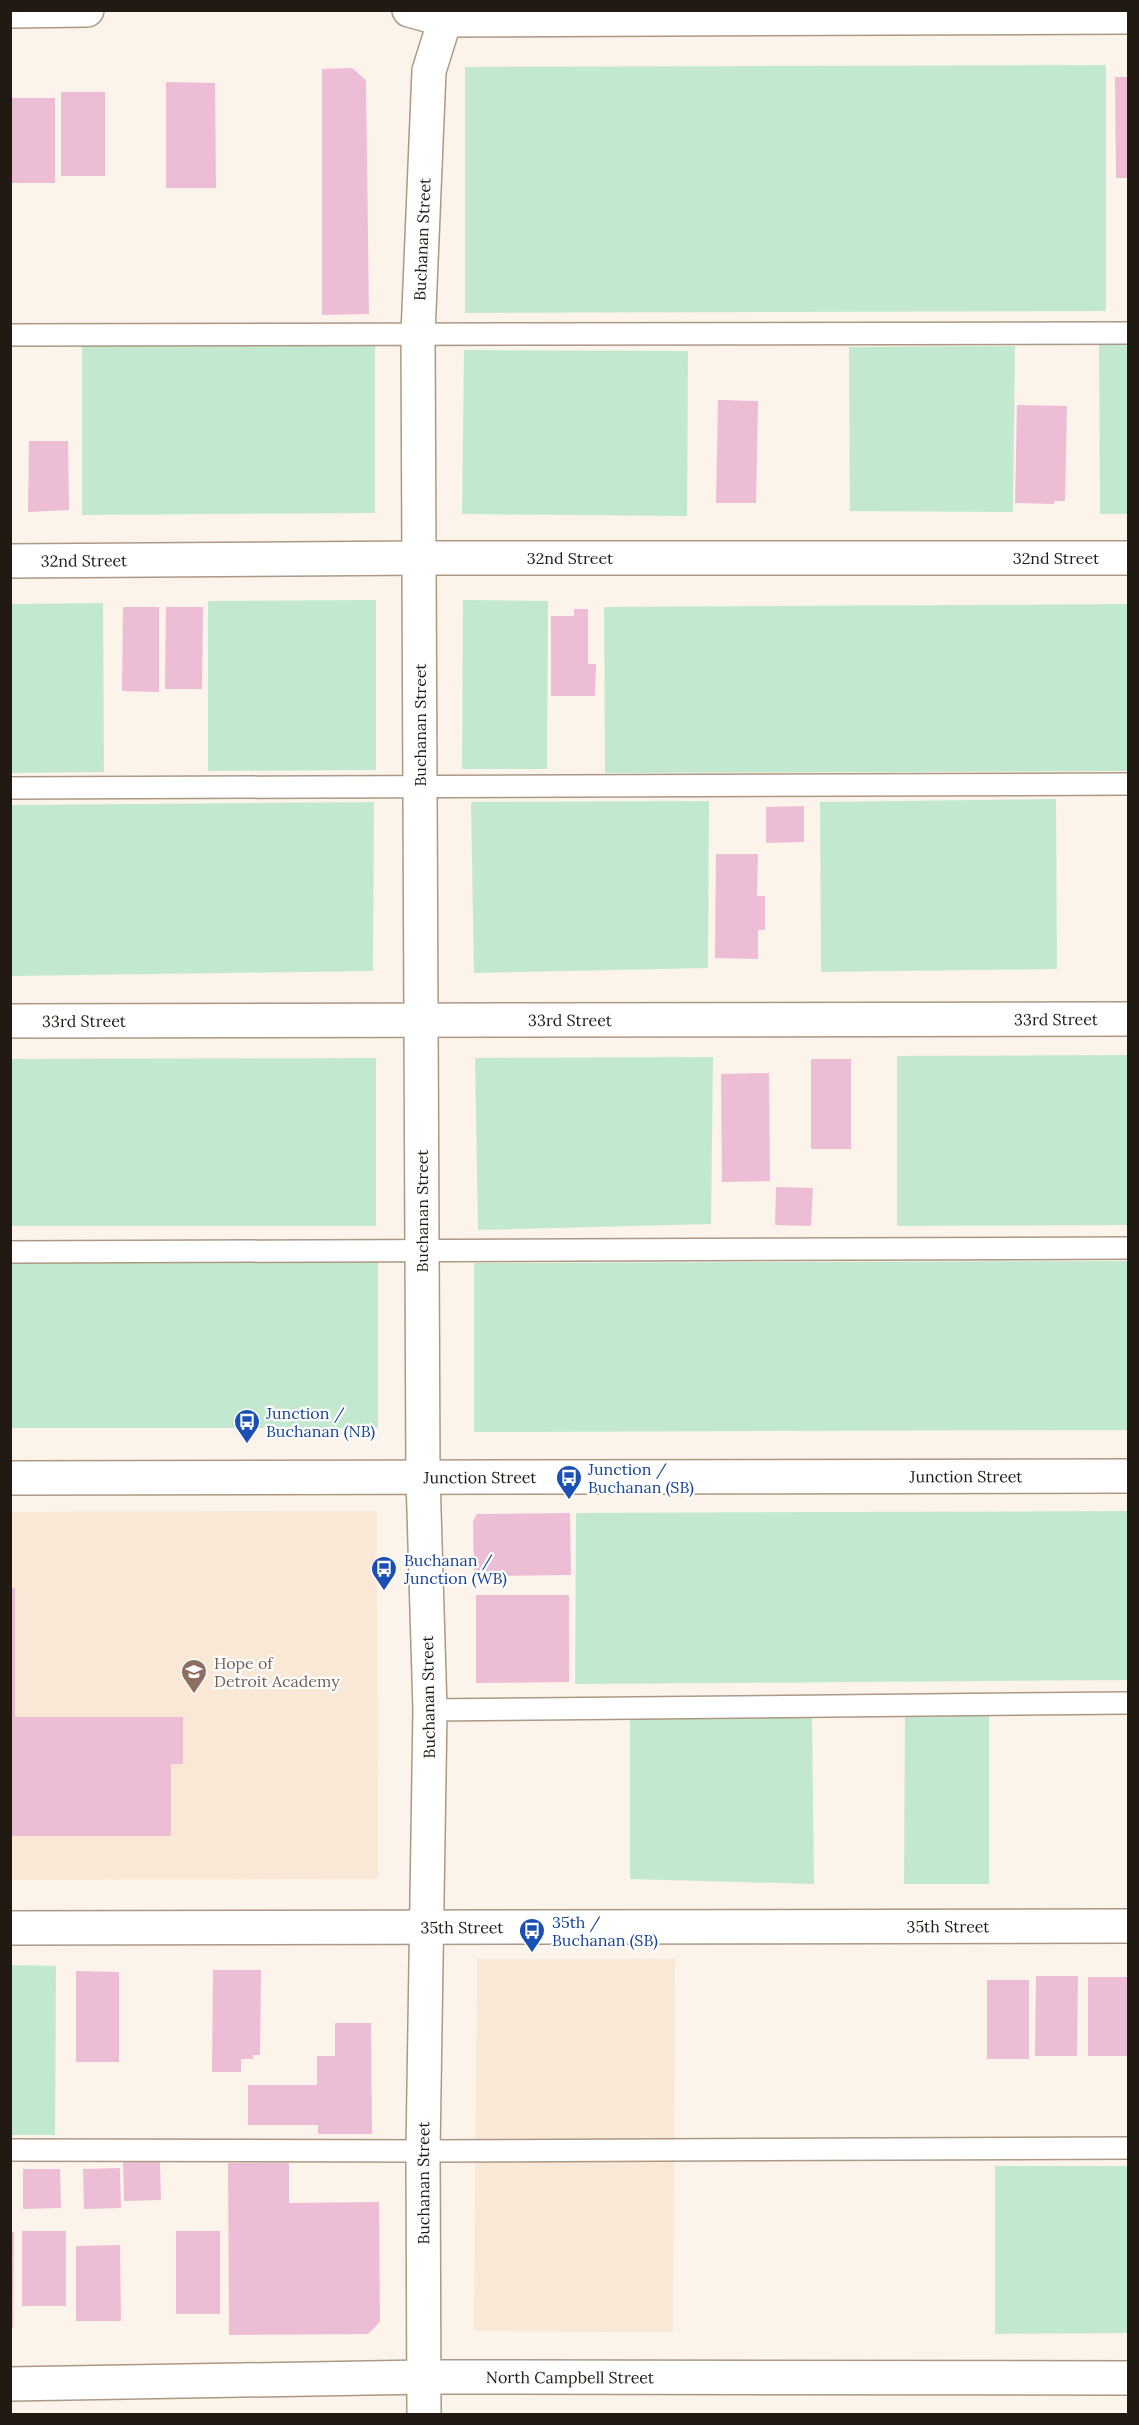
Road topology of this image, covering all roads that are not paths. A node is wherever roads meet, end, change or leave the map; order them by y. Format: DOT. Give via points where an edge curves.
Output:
graph roads {
  1 [pos="87,10"];
  2 [pos="409,10"];
  3 [pos="10,11"];
  4 [pos="447,15"];
  5 [pos="1128,17"];
  6 [pos="1128,333"];
  7 [pos="418,334"];
  8 [pos="10,335"];
  9 [pos="420,558"];
  10 [pos="1128,558"];
  11 [pos="10,561"];
  12 [pos="1128,784"];
  13 [pos="419,785"];
  14 [pos="10,788"];
  15 [pos="1128,1019"];
  16 [pos="10,1021"];
  17 [pos="421,1021"];
  18 [pos="1128,1248"];
  19 [pos="10,1252"];
  20 [pos="422,1252"];
  21 [pos="1128,1476"];
  22 [pos="423,1477"];
  23 [pos="10,1478"];
  24 [pos="1128,1703"];
  25 [pos="430,1710"];
  26 [pos="1128,1926"];
  27 [pos="426,1927"];
  28 [pos="10,1928"];
  29 [pos="1128,2148"];
  30 [pos="10,2150"];
  31 [pos="423,2151"];
  32 [pos="425,2377"];
  33 [pos="1128,2378"];
  34 [pos="10,2384"];
  35 [pos="424,2415"];
  1 -- 3 [label="street"];
  2 -- 4 [label="street"];
  4 -- 5 [label="street"];
  4 -- 7 [label="street, Buchanan Street" via="429,71"];
  6 -- 7 [label="lane"];
  7 -- 8 [label="lane"];
  7 -- 9 [label="street, Buchanan Street"];
  9 -- 10 [label="street, 32nd Street"];
  9 -- 11 [label="street, 32nd Street"];
  9 -- 13 [label="street, Buchanan Street"];
  12 -- 13 [label="lane"];
  13 -- 14 [label="lane"];
  13 -- 17 [label="street, Buchanan Street"];
  15 -- 17 [label="street, 33rd Street"];
  16 -- 17 [label="street, 33rd Street"];
  17 -- 20 [label="street, Buchanan Street"];
  18 -- 20 [label="lane"];
  19 -- 20 [label="lane"];
  20 -- 22 [label="street, Buchanan Street"];
  21 -- 22 [label="street, Junction Street"];
  22 -- 23 [label="street, Junction Street"];
  22 -- 25 [label="street, Buchanan Street"];
  24 -- 25 [label="lane"];
  25 -- 27 [label="street, Buchanan Street"];
  26 -- 27 [label="street, 35th Street"];
  27 -- 28 [label="street, 35th Street"];
  27 -- 31 [label="street, Buchanan Street"];
  29 -- 31 [label="lane"];
  30 -- 31 [label="lane"];
  31 -- 32 [label="street, Buchanan Street"];
  32 -- 33 [label="street, North Campbell Street"];
  32 -- 34 [label="street, North Campbell Street"];
  32 -- 35 [label="street, Buchanan Street"];
}
